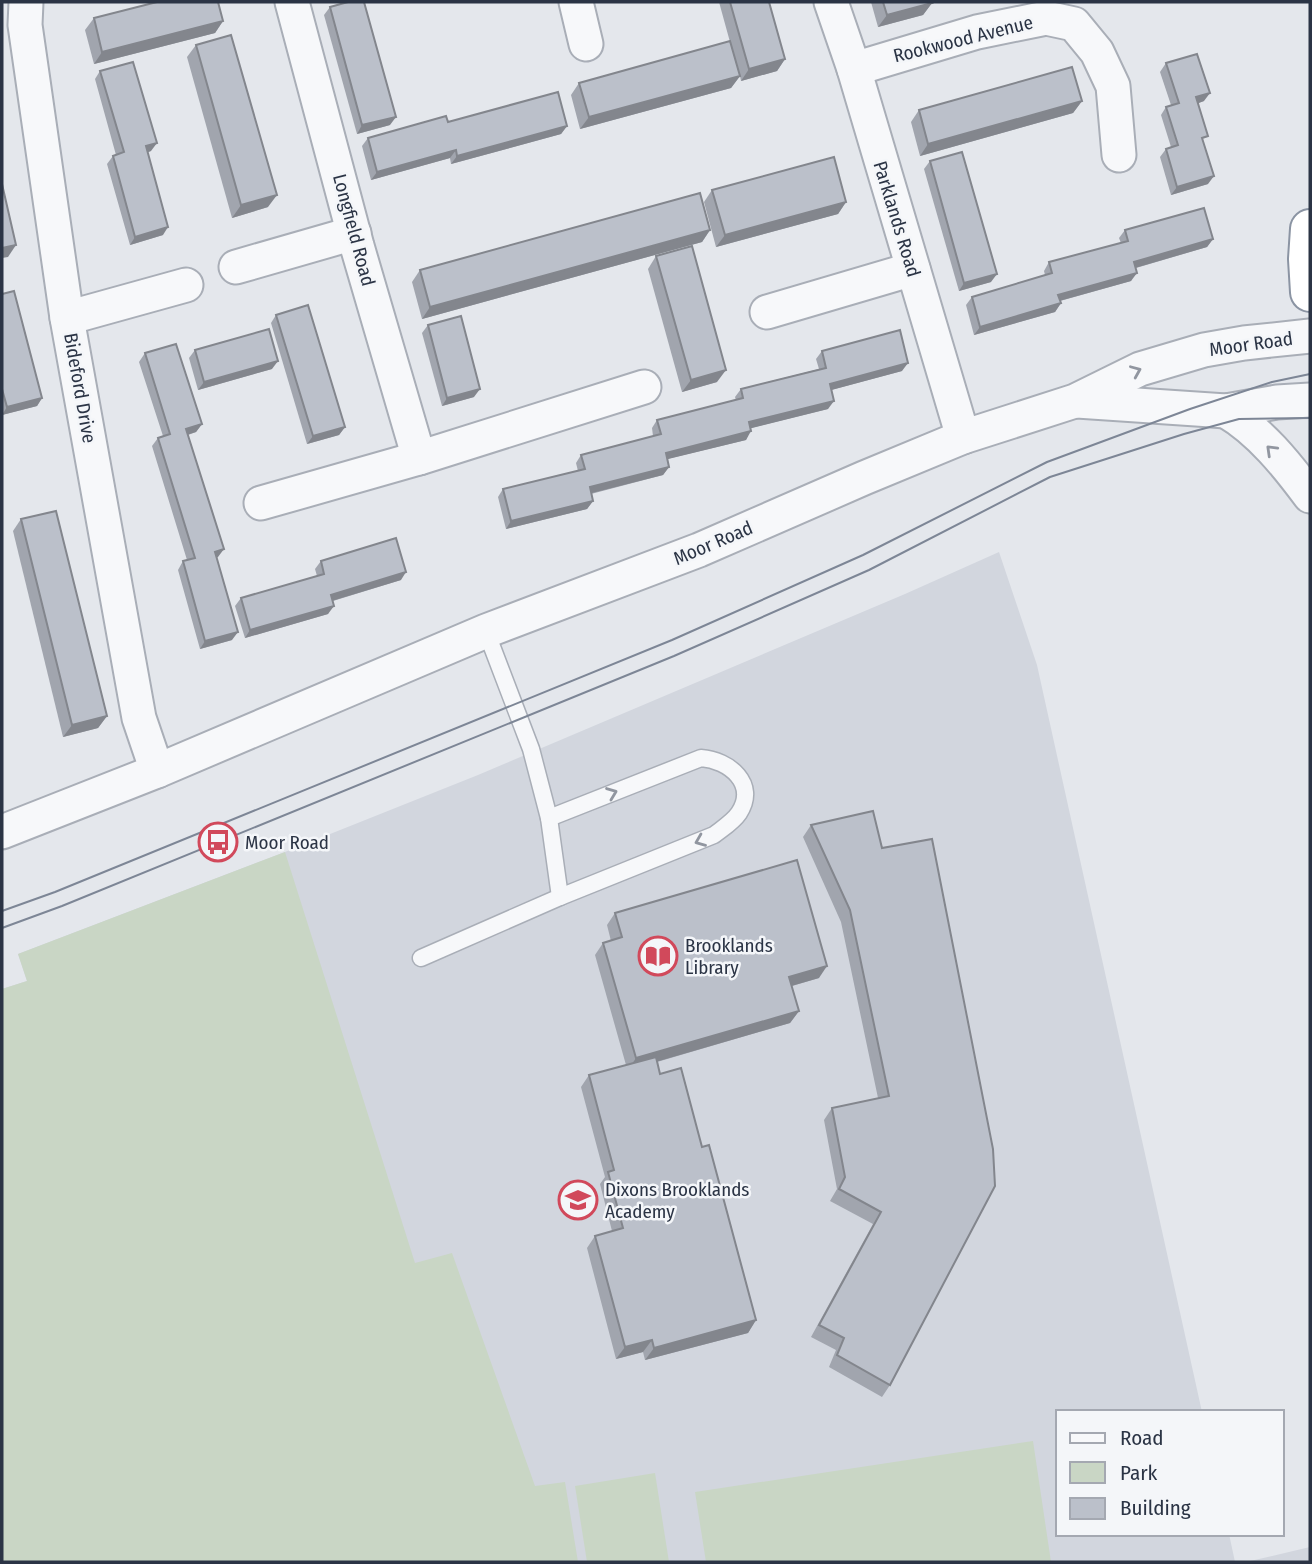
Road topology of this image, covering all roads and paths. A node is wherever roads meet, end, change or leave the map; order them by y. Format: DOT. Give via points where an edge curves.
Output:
graph roads {
  1 [pos="26,2"];
  2 [pos="292,2"];
  3 [pos="576,2"];
  4 [pos="831,2"];
  5 [pos="1084,13"];
  6 [pos="586,44"];
  7 [pos="854,69"];
  8 [pos="1119,155"];
  9 [pos="1310,229"];
  10 [pos="354,233"];
  11 [pos="236,267"];
  12 [pos="913,269"];
  13 [pos="186,285"];
  14 [pos="1310,292"];
  15 [pos="767,312"];
  16 [pos="67,318"];
  17 [pos="1310,336"];
  18 [pos="644,387"];
  19 [pos="1310,400"];
  20 [pos="1075,401"];
  21 [pos="1226,411"];
  22 [pos="963,438"];
  23 [pos="419,458"];
  24 [pos="1310,496"];
  25 [pos="261,503"];
  26 [pos="486,631"];
  27 [pos="157,771"];
  28 [pos="549,818"];
  29 [pos="2,832"];
  30 [pos="560,897"];
  31 [pos="421,958"];
  1 -- 16 [label="street, Bideford Drive" via="25,24"];
  2 -- 10 [label="street, Longfield Road"];
  3 -- 6 [label="street"];
  4 -- 7 [label="street, Parklands Road"];
  5 -- 7 [label="street, Rookwood Avenue" via="977,32"];
  5 -- 8 [label="street, Rookwood Avenue" via="1113,86"];
  7 -- 12 [label="street, Parklands Road"];
  9 -- 14 [label="highway"];
  10 -- 11 [label="street"];
  10 -- 23 [label="street, Longfield Road"];
  12 -- 15 [label="street"];
  12 -- 22 [label="street, Parklands Road"];
  13 -- 16 [label="street"];
  16 -- 27 [label="street, Bideford Drive" via="139,718"];
  20 -- 17 [label="street, Moor Road, one-way" via="1140,369 1204,350"];
  18 -- 23 [label="street"];
  19 -- 21 [label="street, Moor Road"];
  20 -- 21 [label="street, Moor Road"];
  20 -- 22 [label="street, Moor Road"];
  24 -- 21 [label="street, one-way" via="1283,461"];
  22 -- 26 [label="street, Moor Road" via="699,550"];
  23 -- 25 [label="street"];
  26 -- 27 [label="street, Moor Road"];
  26 -- 28 [label="lane" via="531,749"];
  27 -- 29 [label="street, Moor Road"];
  28 -- 30 [label="lane"];
  28 -- 30 [label="lane, one-way" via="701,758 736,771 745,795 741,811 714,835"];
  30 -- 31 [label="lane"];
}
